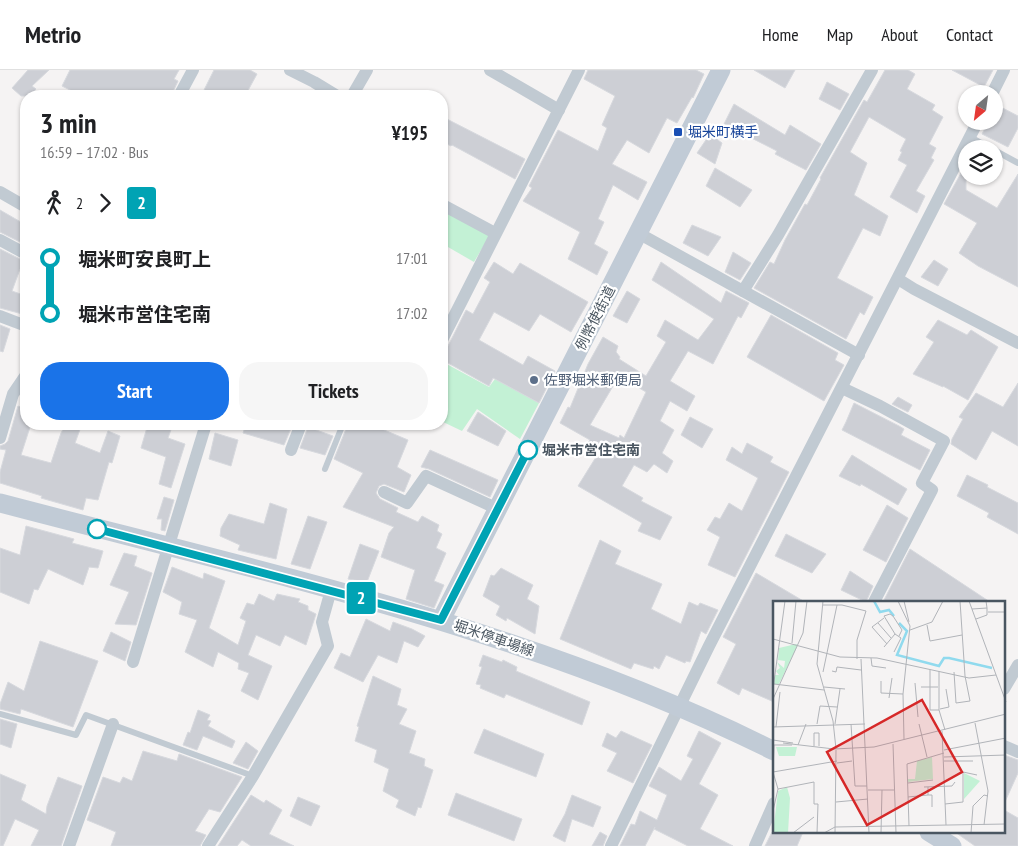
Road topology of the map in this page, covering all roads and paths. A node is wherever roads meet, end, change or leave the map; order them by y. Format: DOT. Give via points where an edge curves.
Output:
graph roads {
  1 [pos="193,70"];
  2 [pos="290,70"];
  3 [pos="367,70"];
  4 [pos="490,70"];
  5 [pos="579,70"];
  6 [pos="721,70"];
  7 [pos="872,70"];
  8 [pos="1004,70"];
  9 [pos="996,85"];
  10 [pos="182,90"];
  11 [pos="328,90"];
  12 [pos="355,90"];
  13 [pos="559,110"];
  14 [pos="974,130"];
  15 [pos="970,137"];
  16 [pos="976,140"];
  17 [pos="1003,155"];
  18 [pos="1018,163"];
  19 [pos="0,192"];
  20 [pos="20,204"];
  21 [pos="448,208"];
  22 [pos="638,232"];
  23 [pos="495,233"];
  24 [pos="0,240"];
  25 [pos="20,251"];
  26 [pos="898,279"];
  27 [pos="743,291"];
  28 [pos="0,316"];
  29 [pos="20,324"];
  30 [pos="448,328"];
  31 [pos="1018,343"];
  32 [pos="859,355"];
  33 [pos="20,384"];
  34 [pos="842,388"];
  35 [pos="204,430"];
  36 [pos="299,430"];
  37 [pos="341,430"];
  38 [pos="0,438"];
  39 [pos="291,450"];
  40 [pos="325,469"];
  41 [pos="384,492"];
  42 [pos="0,503"];
  43 [pos="498,509"];
  44 [pos="167,547"];
  45 [pos="332,590"];
  46 [pos="875,601"];
  47 [pos="441,620"];
  48 [pos="132,662"];
  49 [pos="1018,665"];
  50 [pos="1006,686"];
  51 [pos="680,707"];
  52 [pos="0,714"];
  53 [pos="113,724"];
  54 [pos="1006,747"];
  55 [pos="773,751"];
  56 [pos="1018,752"];
  57 [pos="253,776"];
  58 [pos="773,805"];
  59 [pos="929,836"];
  60 [pos="69,846"];
  61 [pos="208,846"];
  62 [pos="611,846"];
  63 [pos="755,846"];
  64 [pos="952,846"];
  1 -- 10 [label="street"];
  2 -- 11 [label="street"];
  3 -- 12 [label="street"];
  4 -- 13 [label="street"];
  5 -- 13 [label="street"];
  6 -- 22 [label="main road, 例幣使街道"];
  7 -- 27 [label="street"];
  8 -- 9 [label="street"];
  13 -- 23 [label="street"];
  14 -- 15 [label="street"];
  15 -- 16 [label="lane"];
  15 -- 26 [label="street"];
  17 -- 18 [label="lane"];
  19 -- 20 [label="street"];
  21 -- 23 [label="street"];
  22 -- 27 [label="street"];
  22 -- 43 [label="main road, 例幣使街道"];
  23 -- 30 [label="street"];
  24 -- 25 [label="street"];
  26 -- 31 [label="street"];
  26 -- 32 [label="street"];
  27 -- 32 [label="street"];
  28 -- 29 [label="street"];
  32 -- 34 [label="street"];
  33 -- 38 [label="street" via="13,394"];
  34 -- 46 [label="street" via="944,441 922,483 932,490"];
  34 -- 51 [label="street"];
  35 -- 44 [label="street"];
  36 -- 39 [label="street"];
  37 -- 40 [label="lane"];
  41 -- 43 [label="street" via="407,503 426,476"];
  42 -- 44 [label="main road, 堀米停車場線"];
  43 -- 47 [label="main road, 例幣使街道"];
  44 -- 45 [label="main road, 堀米停車場線"];
  44 -- 48 [label="street"];
  45 -- 47 [label="main road, 堀米停車場線"];
  45 -- 57 [label="street" via="322,622 328,646"];
  47 -- 51 [label="main road, 堀米停車場線"];
  49 -- 50 [label="street"];
  51 -- 55 [label="main road, 堀米停車場線"];
  51 -- 62 [label="street"];
  52 -- 53 [label="lane" via="76,735 86,715"];
  53 -- 57 [label="lane"];
  53 -- 60 [label="street"];
  54 -- 56 [label="street"];
  57 -- 61 [label="street"];
  58 -- 63 [label="street"];
  59 -- 64 [label="main road"];
}
